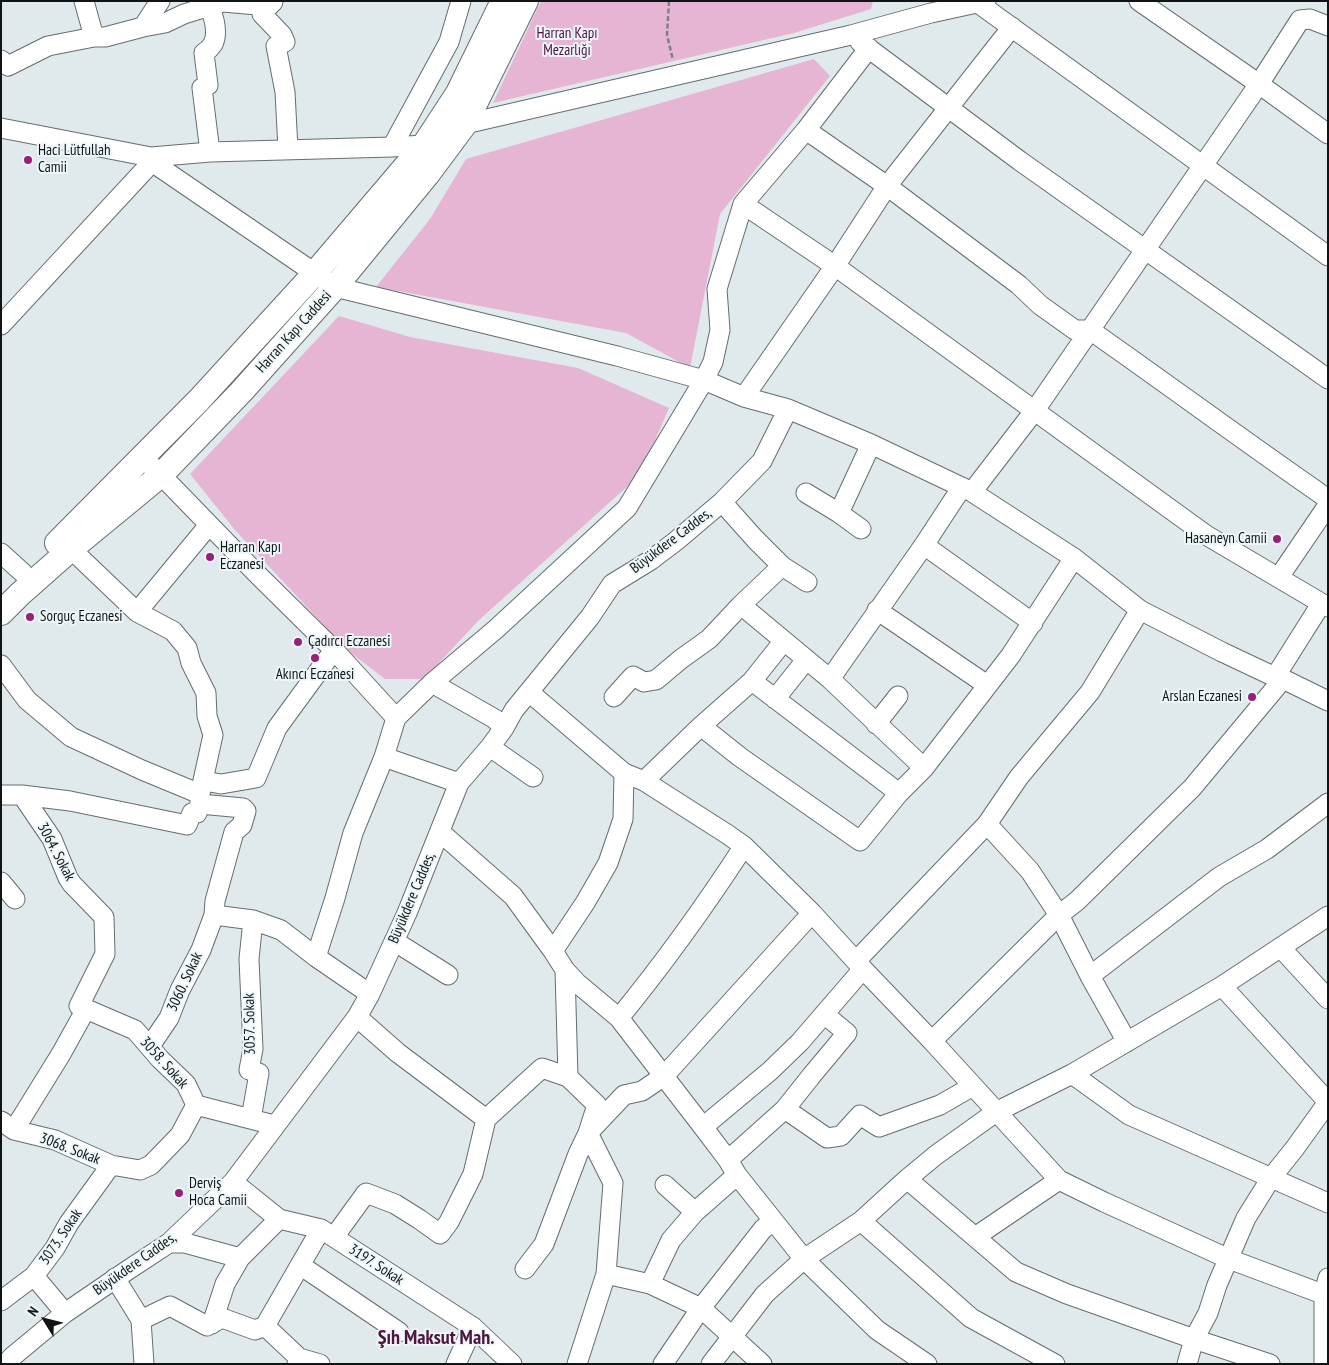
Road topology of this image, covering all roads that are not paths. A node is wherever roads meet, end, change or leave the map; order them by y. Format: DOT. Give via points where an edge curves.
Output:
graph roads {
  1 [pos="84,1"];
  2 [pos="160,1"];
  3 [pos="461,1"];
  4 [pos="503,1"];
  5 [pos="526,1"];
  6 [pos="1139,1"];
  7 [pos="982,2"];
  8 [pos="268,3"];
  9 [pos="208,4"];
  10 [pos="927,7"];
  11 [pos="1328,26"];
  12 [pos="143,27"];
  13 [pos="1012,27"];
  14 [pos="851,35"];
  15 [pos="94,36"];
  16 [pos="868,48"];
  17 [pos="1,60"];
  18 [pos="1259,84"];
  19 [pos="949,108"];
  20 [pos="465,124"];
  21 [pos="1,128"];
  22 [pos="806,130"];
  23 [pos="1328,134"];
  24 [pos="424,145"];
  25 [pos="392,147"];
  26 [pos="288,149"];
  27 [pos="210,152"];
  28 [pos="151,159"];
  29 [pos="1202,166"];
  30 [pos="886,186"];
  31 [pos="743,204"];
  32 [pos="1145,250"];
  33 [pos="1328,256"];
  34 [pos="835,266"];
  35 [pos="315,273"];
  36 [pos="335,286"];
  37 [pos="1,324"];
  38 [pos="1090,330"];
  39 [pos="1328,379"];
  40 [pos="704,380"];
  41 [pos="744,396"];
  42 [pos="788,410"];
  43 [pos="1035,410"];
  44 [pos="871,444"];
  45 [pos="142,457"];
  46 [pos="161,475"];
  47 [pos="967,489"];
  48 [pos="806,493"];
  49 [pos="1328,499"];
  50 [pos="722,502"];
  51 [pos="1328,505"];
  52 [pos="839,513"];
  53 [pos="209,525"];
  54 [pos="861,529"];
  55 [pos="924,545"];
  56 [pos="72,549"];
  57 [pos="1,553"];
  58 [pos="1074,558"];
  59 [pos="782,566"];
  60 [pos="23,573"];
  61 [pos="1279,578"];
  62 [pos="807,582"];
  63 [pos="1,593"];
  64 [pos="741,606"];
  65 [pos="1325,606"];
  66 [pos="877,610"];
  67 [pos="1140,610"];
  68 [pos="137,612"];
  69 [pos="1,613"];
  70 [pos="1033,623"];
  71 [pos="784,642"];
  72 [pos="334,650"];
  73 [pos="806,660"];
  74 [pos="1,665"];
  75 [pos="1279,678"];
  76 [pos="830,679"];
  77 [pos="752,681"];
  78 [pos="432,683"];
  79 [pos="987,685"];
  80 [pos="529,692"];
  81 [pos="898,696"];
  82 [pos="614,697"];
  83 [pos="775,699"];
  84 [pos="1328,701"];
  85 [pos="396,718"];
  86 [pos="876,724"];
  87 [pos="701,726"];
  88 [pos="504,728"];
  89 [pos="490,747"];
  90 [pos="384,758"];
  91 [pos="924,768"];
  92 [pos="624,773"];
  93 [pos="534,777"];
  94 [pos="644,781"];
  95 [pos="459,783"];
  96 [pos="202,793"];
  97 [pos="899,793"];
  98 [pos="1,795"];
  99 [pos="22,795"];
  100 [pos="1328,803"];
  101 [pos="987,824"];
  102 [pos="440,832"];
  103 [pos="744,846"];
  104 [pos="1,882"];
  105 [pos="15,899"];
  106 [pos="812,913"];
  107 [pos="1059,914"];
  108 [pos="214,915"];
  109 [pos="1328,916"];
  110 [pos="253,920"];
  111 [pos="394,941"];
  112 [pos="1281,948"];
  113 [pos="553,951"];
  114 [pos="316,957"];
  115 [pos="860,965"];
  116 [pos="565,970"];
  117 [pos="448,975"];
  118 [pos="1090,976"];
  119 [pos="1222,986"];
  120 [pos="370,994"];
  121 [pos="1328,999"];
  122 [pos="83,1008"];
  123 [pos="824,1014"];
  124 [pos="357,1017"];
  125 [pos="619,1018"];
  126 [pos="932,1041"];
  127 [pos="1127,1042"];
  128 [pos="150,1046"];
  129 [pos="1072,1074"];
  130 [pos="664,1076"];
  131 [pos="568,1077"];
  132 [pos="973,1086"];
  133 [pos="1328,1102"];
  134 [pos="196,1105"];
  135 [pos="785,1109"];
  136 [pos="996,1112"];
  137 [pos="251,1119"];
  138 [pos="486,1120"];
  139 [pos="274,1125"];
  140 [pos="8,1126"];
  141 [pos="703,1126"];
  142 [pos="588,1133"];
  143 [pos="111,1165"];
  144 [pos="732,1168"];
  145 [pos="1271,1178"];
  146 [pos="907,1179"];
  147 [pos="1059,1180"];
  148 [pos="233,1182"];
  149 [pos="665,1185"];
  150 [pos="1328,1203"];
  151 [pos="695,1212"];
  152 [pos="279,1219"];
  153 [pos="773,1221"];
  154 [pos="861,1221"];
  155 [pos="328,1233"];
  156 [pos="975,1237"];
  157 [pos="169,1243"];
  158 [pos="240,1258"];
  159 [pos="804,1259"];
  160 [pos="1228,1259"];
  161 [pos="300,1265"];
  162 [pos="525,1269"];
  163 [pos="606,1274"];
  164 [pos="34,1276"];
  165 [pos="115,1278"];
  166 [pos="650,1284"];
  167 [pos="1326,1289"];
  168 [pos="1,1301"];
  169 [pos="700,1308"];
  170 [pos="65,1313"];
  171 [pos="141,1320"];
  172 [pos="212,1324"];
  173 [pos="266,1326"];
  174 [pos="473,1327"];
  175 [pos="399,1332"];
  176 [pos="731,1337"];
  177 [pos="1194,1339"];
  178 [pos="6,1355"];
  179 [pos="298,1361"];
  180 [pos="144,1364"];
  181 [pos="320,1364"];
  182 [pos="456,1364"];
  183 [pos="512,1364"];
  184 [pos="577,1364"];
  185 [pos="663,1364"];
  186 [pos="711,1364"];
  187 [pos="762,1364"];
  188 [pos="927,1364"];
  189 [pos="1055,1364"];
  190 [pos="1188,1364"];
  191 [pos="1270,1364"];
  192 [pos="1324,1364"];
  1 -- 15 [label="street"];
  2 -- 12 [label="street"];
  3 -- 25 [label="street" via="449,42"];
  4 -- 24 [label="main road, Harran Kapı Caddesi" via="458,93"];
  5 -- 20 [label="main road, Harran Kapı Caddesi"];
  6 -- 18 [label="street"];
  7 -- 10 [label="street"];
  7 -- 13 [label="street"];
  8 -- 9 [label="street"];
  8 -- 26 [label="street" via="262,14 285,42 276,46 284,92"];
  9 -- 12 [label="street" via="165,23"];
  9 -- 27 [label="street" via="216,30 213,44 204,53 208,85 202,88"];
  10 -- 14 [label="street"];
  11 -- 18 [label="street" via="1310,19 1300,20"];
  12 -- 15 [label="street" via="105,37"];
  13 -- 19 [label="street"];
  13 -- 29 [label="street"];
  14 -- 16 [label="street"];
  14 -- 20 [label="street"];
  15 -- 17 [label="street" via="48,46 8,66"];
  16 -- 19 [label="street"];
  16 -- 22 [label="street"];
  18 -- 23 [label="street"];
  18 -- 29 [label="street"];
  19 -- 30 [label="street"];
  19 -- 32 [label="street"];
  20 -- 24 [label="street"];
  20 -- 36 [label="main road, Harran Kapı Caddesi"];
  21 -- 28 [label="street"];
  22 -- 30 [label="street"];
  22 -- 31 [label="street"];
  24 -- 25 [label="street"];
  24 -- 35 [label="main road, Harran Kapı Caddesi"];
  25 -- 26 [label="street"];
  26 -- 27 [label="street"];
  27 -- 28 [label="street"];
  28 -- 35 [label="street"];
  28 -- 37 [label="street"];
  29 -- 32 [label="street"];
  29 -- 33 [label="street"];
  30 -- 34 [label="street"];
  30 -- 38 [label="street" via="1075,330"];
  31 -- 34 [label="street"];
  31 -- 40 [label="street" via="717,289 720,330 713,362"];
  32 -- 38 [label="street"];
  32 -- 39 [label="street"];
  34 -- 41 [label="street"];
  34 -- 43 [label="street"];
  35 -- 36 [label="street"];
  35 -- 45 [label="main road, Harran Kapı Caddesi"];
  36 -- 40 [label="street"];
  36 -- 46 [label="main road, Harran Kapı Caddesi" via="241,392"];
  38 -- 43 [label="street"];
  38 -- 49 [label="street"];
  40 -- 41 [label="street"];
  40 -- 78 [label="street" via="627,508 496,629"];
  41 -- 42 [label="street"];
  42 -- 44 [label="street"];
  42 -- 50 [label="street, Büyükdere Caddes," via="762,461"];
  43 -- 47 [label="street"];
  43 -- 61 [label="street" via="1206,535"];
  44 -- 47 [label="street"];
  44 -- 52 [label="street"];
  45 -- 46 [label="street"];
  45 -- 60 [label="main road, Harran Kapı Caddesi"];
  46 -- 53 [label="street"];
  46 -- 56 [label="main road, Harran Kapı Caddesi"];
  47 -- 55 [label="street"];
  47 -- 58 [label="street"];
  48 -- 52 [label="street"];
  50 -- 59 [label="street"];
  50 -- 80 [label="street, Büyükdere Caddes," via="651,560 612,584 590,617"];
  51 -- 61 [label="street"];
  52 -- 54 [label="street"];
  53 -- 68 [label="street"];
  53 -- 72 [label="street"];
  55 -- 66 [label="street"];
  55 -- 70 [label="street"];
  56 -- 68 [label="street"];
  56 -- 69 [label="main road, Harran Kapı Caddesi"];
  57 -- 60 [label="street"];
  58 -- 67 [label="street"];
  58 -- 70 [label="street"];
  59 -- 62 [label="street"];
  59 -- 64 [label="street"];
  60 -- 63 [label="main road, Harran Kapı Caddesi"];
  61 -- 65 [label="street"];
  64 -- 71 [label="street"];
  64 -- 82 [label="street" via="709,639 656,680 644,682 633,676"];
  65 -- 75 [label="street"];
  66 -- 76 [label="street"];
  66 -- 79 [label="street"];
  67 -- 75 [label="street"];
  67 -- 101 [label="street" via="1090,692 1019,777"];
  68 -- 96 [label="street" via="173,631 187,648 206,693 207,716 213,735"];
  70 -- 79 [label="street"];
  71 -- 73 [label="street"];
  71 -- 77 [label="street"];
  72 -- 85 [label="street"];
  72 -- 96 [label="street" via="278,728 256,778 221,784"];
  73 -- 76 [label="street"];
  73 -- 83 [label="street"];
  74 -- 96 [label="street" via="27,700 71,737"];
  75 -- 84 [label="street"];
  75 -- 107 [label="street" via="1192,788 1077,901"];
  76 -- 86 [label="street"];
  77 -- 83 [label="street"];
  77 -- 87 [label="street"];
  78 -- 85 [label="street"];
  78 -- 88 [label="street" via="495,719"];
  79 -- 91 [label="street"];
  80 -- 88 [label="street, Büyükdere Caddes,"];
  80 -- 92 [label="street"];
  81 -- 86 [label="street"];
  83 -- 97 [label="street"];
  85 -- 90 [label="street"];
  86 -- 91 [label="street"];
  87 -- 94 [label="street"];
  87 -- 97 [label="street" via="860,841"];
  88 -- 89 [label="street, Büyükdere Caddes,"];
  89 -- 93 [label="street"];
  89 -- 95 [label="street, Büyükdere Caddes,"];
  90 -- 95 [label="street"];
  90 -- 114 [label="street" via="353,832"];
  91 -- 97 [label="street"];
  92 -- 94 [label="street"];
  92 -- 113 [label="street" via="623,819 608,863"];
  94 -- 103 [label="street"];
  95 -- 102 [label="street, Büyükdere Caddes,"];
  96 -- 99 [label="street" via="197,813 192,813 187,824"];
  96 -- 108 [label="street, 3060. Sokak" via="246,810 242,825 234,832"];
  98 -- 99 [label="street"];
  99 -- 122 [label="street, 3064. Sokak" via="52,840 72,884 104,917 105,954"];
  100 -- 118 [label="street" via="1268,849 1219,878"];
  101 -- 107 [label="street" via="1030,871"];
  101 -- 115 [label="street"];
  102 -- 111 [label="street, Büyükdere Caddes,"];
  102 -- 113 [label="street" via="513,896"];
  103 -- 106 [label="street"];
  103 -- 125 [label="street" via="705,906"];
  104 -- 105 [label="street"];
  106 -- 115 [label="street"];
  106 -- 130 [label="street"];
  107 -- 118 [label="street"];
  107 -- 126 [label="street"];
  108 -- 110 [label="street"];
  108 -- 128 [label="street, 3060. Sokak" via="168,1018"];
  109 -- 112 [label="street"];
  110 -- 114 [label="street" via="281,930"];
  110 -- 137 [label="street, 3057. Sokak" via="249,959 253,1049 249,1070 259,1072"];
  111 -- 117 [label="street"];
  111 -- 120 [label="street, Büyükdere Caddes,"];
  112 -- 119 [label="street"];
  112 -- 121 [label="street"];
  113 -- 116 [label="street"];
  114 -- 120 [label="street"];
  115 -- 123 [label="street"];
  115 -- 126 [label="street"];
  116 -- 125 [label="street"];
  116 -- 131 [label="street"];
  118 -- 127 [label="street"];
  119 -- 127 [label="street"];
  119 -- 133 [label="street"];
  120 -- 124 [label="street, Büyükdere Caddes,"];
  122 -- 128 [label="street, 3058. Sokak" via="135,1030"];
  122 -- 140 [label="street, 3064. Sokak" via="62,1054"];
  123 -- 135 [label="street" via="847,1033"];
  123 -- 141 [label="street" via="770,1071"];
  124 -- 138 [label="street" via="398,1053"];
  124 -- 139 [label="street, Büyükdere Caddes,"];
  125 -- 130 [label="street"];
  126 -- 132 [label="street"];
  127 -- 129 [label="street"];
  128 -- 134 [label="street, 3058. Sokak" via="186,1084"];
  129 -- 136 [label="street"];
  129 -- 145 [label="street" via="1129,1114"];
  130 -- 141 [label="street"];
  130 -- 142 [label="street" via="642,1091 624,1095"];
  131 -- 138 [label="street" via="542,1068"];
  131 -- 142 [label="street" via="597,1105"];
  132 -- 135 [label="street" via="940,1105 879,1128 860,1115 841,1136 827,1138"];
  132 -- 136 [label="street"];
  133 -- 145 [label="street"];
  134 -- 137 [label="street, 3058. Sokak"];
  134 -- 143 [label="street, 3068. Sokak" via="180,1135 151,1165 140,1170"];
  135 -- 144 [label="street"];
  136 -- 146 [label="street" via="936,1154"];
  136 -- 147 [label="street"];
  137 -- 139 [label="street, 3058. Sokak"];
  138 -- 155 [label="street" via="473,1174 440,1234 395,1204 366,1193"];
  139 -- 148 [label="street, Büyükdere Caddes,"];
  140 -- 143 [label="street, 3068. Sokak" via="56,1140"];
  141 -- 144 [label="street"];
  142 -- 162 [label="street" via="544,1244"];
  142 -- 163 [label="street" via="613,1183"];
  143 -- 164 [label="street, 3073. Sokak"];
  144 -- 151 [label="street"];
  144 -- 153 [label="street"];
  145 -- 150 [label="street"];
  145 -- 160 [label="street" via="1246,1218"];
  146 -- 154 [label="street"];
  146 -- 156 [label="street"];
  147 -- 156 [label="street"];
  147 -- 160 [label="street"];
  148 -- 152 [label="street, 3197. Sokak"];
  148 -- 157 [label="street, Büyükdere Caddes,"];
  149 -- 151 [label="street"];
  151 -- 166 [label="street" via="671,1240"];
  152 -- 155 [label="street, 3197. Sokak"];
  152 -- 158 [label="street"];
  153 -- 159 [label="street"];
  153 -- 169 [label="street"];
  154 -- 159 [label="street"];
  154 -- 189 [label="street" via="971,1318"];
  155 -- 161 [label="street"];
  155 -- 174 [label="street, 3197. Sokak"];
  156 -- 177 [label="street" via="1016,1272 1066,1294"];
  157 -- 158 [label="street" via="185,1243"];
  157 -- 165 [label="street, Büyükdere Caddes,"];
  158 -- 172 [label="street" via="225,1284"];
  159 -- 176 [label="street" via="765,1294"];
  159 -- 188 [label="street" via="877,1330"];
  160 -- 167 [label="street"];
  160 -- 177 [label="street" via="1208,1313"];
  161 -- 173 [label="street"];
  161 -- 175 [label="street"];
  163 -- 166 [label="street"];
  163 -- 184 [label="street"];
  164 -- 168 [label="street, 3073. Sokak"];
  164 -- 170 [label="street"];
  165 -- 170 [label="street, Büyükdere Caddes,"];
  165 -- 171 [label="street"];
  166 -- 169 [label="street"];
  167 -- 192 [label="street"];
  169 -- 176 [label="street"];
  169 -- 185 [label="street"];
  170 -- 178 [label="street, Büyükdere Caddes,"];
  171 -- 172 [label="street" via="170,1306 207,1326"];
  171 -- 180 [label="street"];
  172 -- 173 [label="street" via="222,1318 255,1330"];
  173 -- 179 [label="street"];
  174 -- 182 [label="street"];
  174 -- 183 [label="street, 3197. Sokak"];
  176 -- 186 [label="street"];
  176 -- 187 [label="street"];
  177 -- 190 [label="street"];
  177 -- 191 [label="street"];
  179 -- 181 [label="street"];
}
